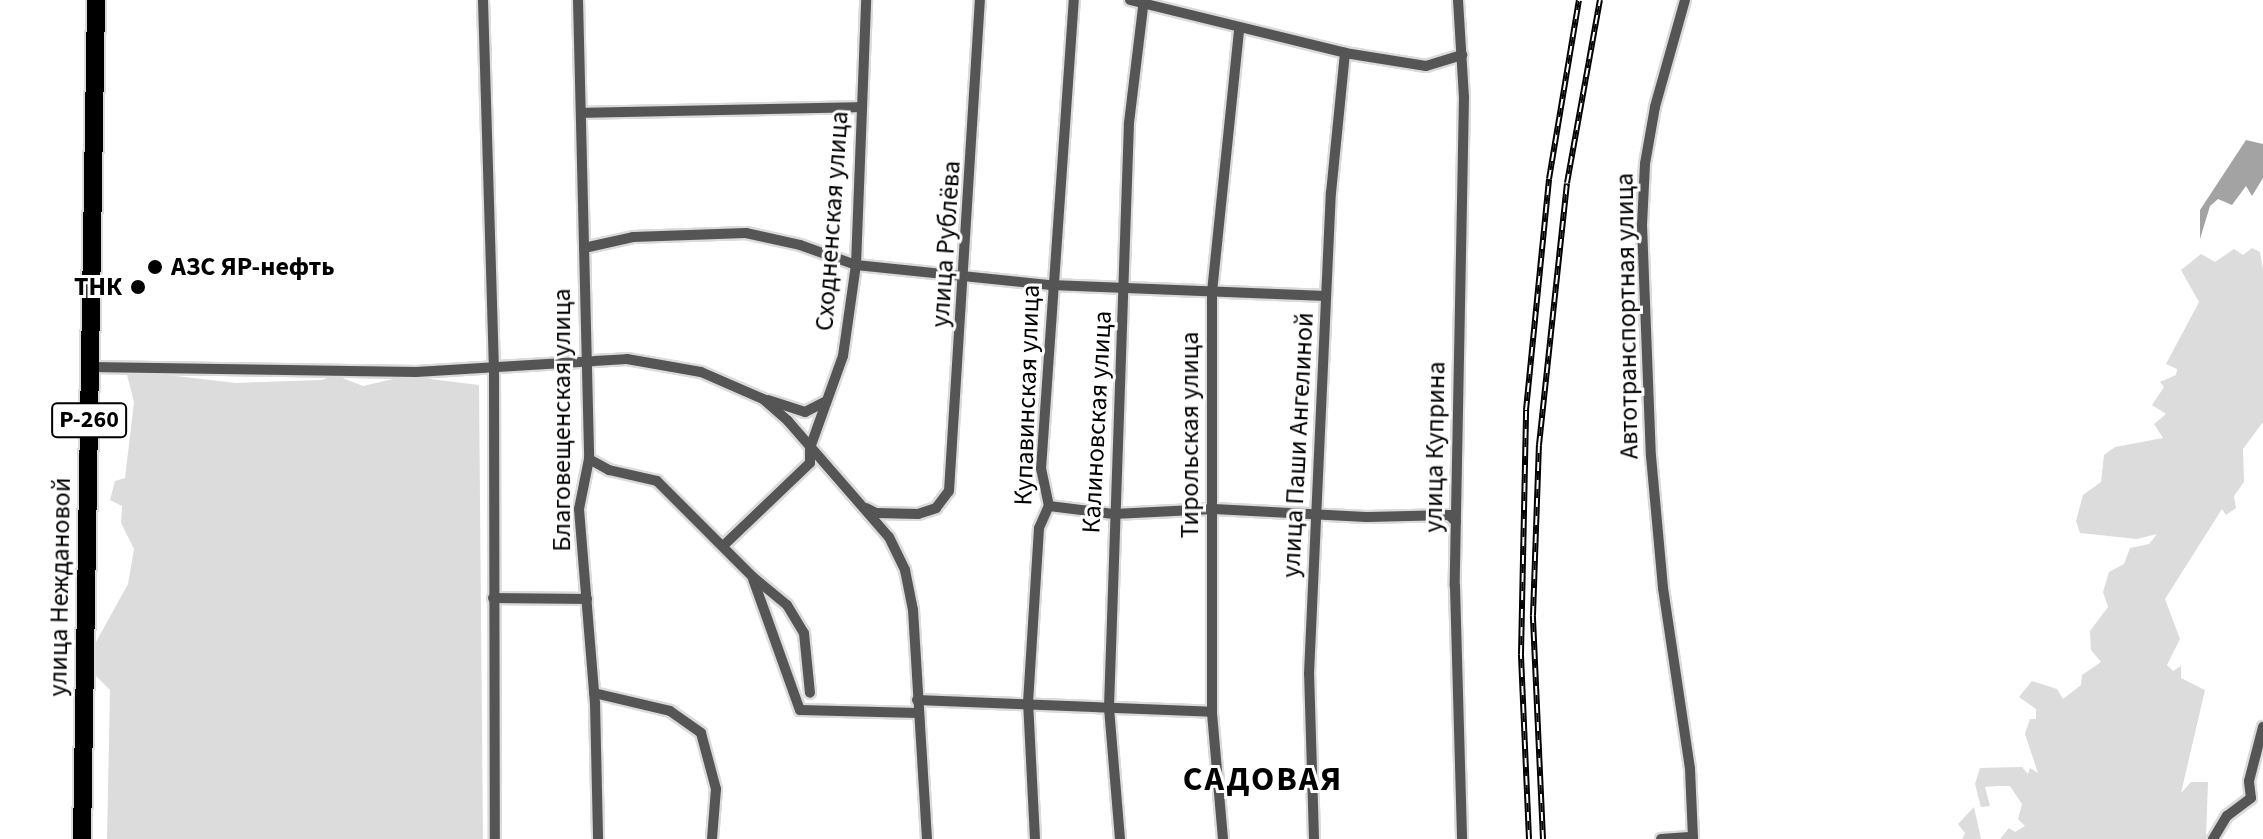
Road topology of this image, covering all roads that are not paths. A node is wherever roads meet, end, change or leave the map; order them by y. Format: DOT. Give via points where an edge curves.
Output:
graph roads {
  1 [pos="96,0"];
  2 [pos="483,0"];
  3 [pos="578,0"];
  4 [pos="866,0"];
  5 [pos="980,0"];
  6 [pos="1074,0"];
  7 [pos="1130,0"];
  8 [pos="1458,0"];
  9 [pos="1685,0"];
  10 [pos="1143,7"];
  11 [pos="1239,31"];
  12 [pos="1345,53"];
  13 [pos="1462,55"];
  14 [pos="862,107"];
  15 [pos="581,113"];
  16 [pos="584,248"];
  17 [pos="856,265"];
  18 [pos="966,276"];
  19 [pos="1051,285"];
  20 [pos="1126,287"];
  21 [pos="1212,292"];
  22 [pos="1326,296"];
  23 [pos="586,360"];
  24 [pos="494,366"];
  25 [pos="90,367"];
  26 [pos="763,399"];
  27 [pos="825,402"];
  28 [pos="810,448"];
  29 [pos="589,459"];
  30 [pos="859,504"];
  31 [pos="1049,506"];
  32 [pos="1214,509"];
  33 [pos="1114,514"];
  34 [pos="1317,515"];
  35 [pos="1456,522"];
  36 [pos="723,546"];
  37 [pos="753,577"];
  38 [pos="774,593"];
  39 [pos="493,598"];
  40 [pos="587,599"];
  41 [pos="764,602"];
  42 [pos="594,693"];
  43 [pos="810,693"];
  44 [pos="917,700"];
  45 [pos="1028,703"];
  46 [pos="1109,707"];
  47 [pos="1212,712"];
  48 [pos="918,713"];
  49 [pos="2263,727"];
  50 [pos="2251,798"];
  51 [pos="2263,805"];
  52 [pos="1693,838"];
  53 [pos="82,839"];
  54 [pos="495,839"];
  55 [pos="598,839"];
  56 [pos="712,839"];
  57 [pos="927,839"];
  58 [pos="1035,839"];
  59 [pos="1120,839"];
  60 [pos="1223,839"];
  61 [pos="1314,839"];
  62 [pos="1462,839"];
  63 [pos="1661,839"];
  64 [pos="2213,839"];
  1 -- 25 [label="highway, улица Неждановой / Р-260"];
  2 -- 24 [label="street"];
  3 -- 15 [label="street, Благовещенская улица"];
  4 -- 14 [label="street, Сходненская улица"];
  5 -- 18 [label="street, улица Рублёва"];
  6 -- 19 [label="street, Купавинская улица"];
  7 -- 10 [label="street"];
  8 -- 13 [label="street, улица Куприна"];
  9 -- 52 [label="street, Автотранспортная улица" via="1655,107 1644,179 1651,456 1663,588 1690,769"];
  10 -- 11 [label="street"];
  10 -- 20 [label="street, Калиновская улица" via="1129,123"];
  11 -- 12 [label="street" via="1298,39"];
  11 -- 21 [label="street, Тирольская улица"];
  12 -- 13 [label="street" via="1426,66"];
  12 -- 22 [label="street, улица Паши Ангелиной"];
  13 -- 35 [label="street, улица Куприна"];
  14 -- 15 [label="street"];
  14 -- 17 [label="street, Сходненская улица"];
  15 -- 16 [label="street, Благовещенская улица"];
  16 -- 17 [label="street" via="633,237 746,233"];
  16 -- 23 [label="street, Благовещенская улица"];
  17 -- 18 [label="street"];
  17 -- 27 [label="street, Сходненская улица" via="843,356"];
  18 -- 19 [label="street"];
  18 -- 30 [label="street, улица Рублёва" via="949,491 936,508 918,514 876,513"];
  19 -- 20 [label="street"];
  19 -- 31 [label="street, Купавинская улица" via="1041,469"];
  20 -- 21 [label="street"];
  20 -- 33 [label="street, Калиновская улица"];
  21 -- 22 [label="street"];
  21 -- 32 [label="street, Тирольская улица"];
  22 -- 34 [label="street, улица Паши Ангелиной"];
  23 -- 24 [label="street"];
  23 -- 26 [label="street" via="678,366"];
  23 -- 29 [label="street, Благовещенская улица"];
  24 -- 25 [label="street" via="348,372"];
  24 -- 39 [label="street"];
  25 -- 53 [label="highway, улица Неждановой / Р-260"];
  26 -- 27 [label="street" via="805,412"];
  26 -- 28 [label="street"];
  27 -- 28 [label="street, Сходненская улица"];
  28 -- 30 [label="street"];
  28 -- 36 [label="street, Сходненская улица" via="810,463"];
  29 -- 36 [label="street" via="609,470 657,481"];
  29 -- 40 [label="street, Благовещенская улица" via="579,509"];
  30 -- 44 [label="street" via="889,537 908,584"];
  31 -- 33 [label="street"];
  31 -- 45 [label="street, Купавинская улица" via="1039,528"];
  32 -- 33 [label="street"];
  32 -- 34 [label="street"];
  32 -- 47 [label="street, Тирольская улица"];
  33 -- 46 [label="street, Калиновская улица"];
  34 -- 35 [label="street" via="1449,515"];
  34 -- 61 [label="street, улица Паши Ангелиной" via="1309,674"];
  35 -- 62 [label="street, улица Куприна"];
  36 -- 37 [label="street"];
  37 -- 38 [label="street"];
  37 -- 41 [label="street"];
  38 -- 41 [label="street"];
  38 -- 43 [label="street" via="798,618 804,633"];
  39 -- 40 [label="street"];
  39 -- 54 [label="street"];
  40 -- 42 [label="street, Благовещенская улица"];
  41 -- 48 [label="street" via="800,710"];
  42 -- 55 [label="street, Благовещенская улица"];
  42 -- 56 [label="street" via="670,711 701,733 716,789"];
  44 -- 45 [label="street"];
  44 -- 48 [label="street"];
  45 -- 46 [label="street"];
  45 -- 58 [label="street, Купавинская улица"];
  46 -- 47 [label="street"];
  46 -- 59 [label="street, Калиновская улица"];
  47 -- 60 [label="street, Тирольская улица"];
  48 -- 57 [label="street"];
  49 -- 50 [label="street" via="2249,781"];
  50 -- 51 [label="street"];
  50 -- 64 [label="street" via="2227,816"];
  52 -- 63 [label="street"];
}
